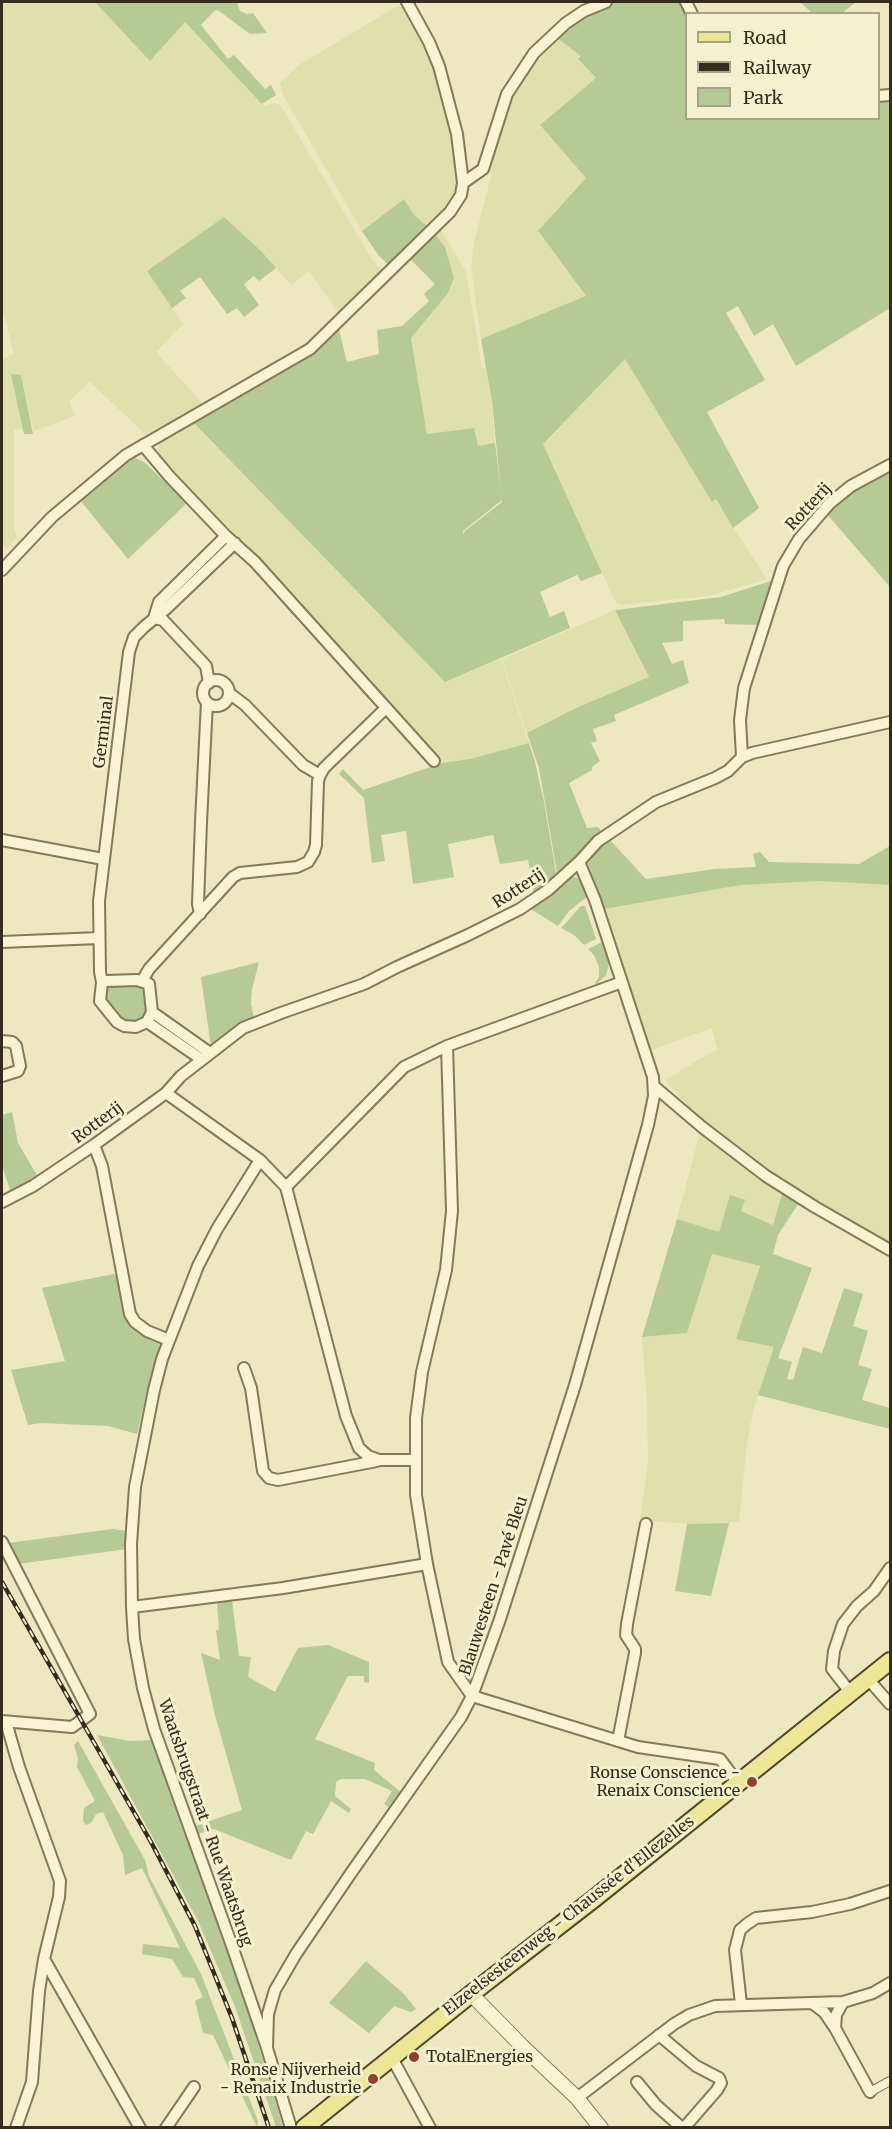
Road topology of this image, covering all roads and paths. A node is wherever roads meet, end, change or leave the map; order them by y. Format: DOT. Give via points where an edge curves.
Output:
graph roads {
  1 [pos="407,2"];
  2 [pos="606,2"];
  3 [pos="463,183"];
  4 [pos="143,445"];
  5 [pos="891,465"];
  6 [pos="230,539"];
  7 [pos="2,570"];
  8 [pos="154,618"];
  9 [pos="209,683"];
  10 [pos="229,693"];
  11 [pos="207,702"];
  12 [pos="385,709"];
  13 [pos="891,722"];
  14 [pos="742,757"];
  15 [pos="434,761"];
  16 [pos="320,775"];
  17 [pos="2,840"];
  18 [pos="104,859"];
  19 [pos="579,862"];
  20 [pos="200,914"];
  21 [pos="99,938"];
  22 [pos="2,942"];
  23 [pos="142,981"];
  24 [pos="102,982"];
  25 [pos="622,982"];
  26 [pos="149,1017"];
  27 [pos="2,1041"];
  28 [pos="447,1046"];
  29 [pos="205,1056"];
  30 [pos="2,1076"];
  31 [pos="655,1087"];
  32 [pos="166,1093"];
  33 [pos="94,1145"];
  34 [pos="260,1160"];
  35 [pos="286,1187"];
  36 [pos="2,1202"];
  37 [pos="891,1250"];
  38 [pos="169,1340"];
  39 [pos="244,1368"];
  40 [pos="379,1460"];
  41 [pos="414,1460"];
  42 [pos="646,1524"];
  43 [pos="2,1542"];
  44 [pos="427,1564"];
  45 [pos="891,1568"];
  46 [pos="132,1608"];
  47 [pos="891,1661"];
  48 [pos="868,1679"];
  49 [pos="850,1692"];
  50 [pos="472,1696"];
  51 [pos="891,1704"];
  52 [pos="4,1721"];
  53 [pos="618,1741"];
  54 [pos="738,1782"];
  55 [pos="891,1891"];
  56 [pos="44,1959"];
  57 [pos="891,1983"];
  58 [pos="471,1994"];
  59 [pos="843,2002"];
  60 [pos="813,2003"];
  61 [pos="741,2004"];
  62 [pos="835,2028"];
  63 [pos="659,2035"];
  64 [pos="267,2048"];
  65 [pos="392,2058"];
  66 [pos="891,2081"];
  67 [pos="637,2082"];
  68 [pos="194,2087"];
  69 [pos="870,2092"];
  70 [pos="577,2098"];
  71 [pos="16,2127"];
  72 [pos="140,2127"];
  73 [pos="166,2127"];
  74 [pos="291,2127"];
  75 [pos="304,2127"];
  76 [pos="428,2127"];
  77 [pos="601,2127"];
  78 [pos="683,2127"];
  1 -- 3 [label="street" via="429,42 447,93"];
  2 -- 3 [label="street" via="566,23 534,53 507,94 486,164"];
  3 -- 4 [label="street" via="446,217 310,349"];
  4 -- 6 [label="street"];
  4 -- 7 [label="street" via="52,517"];
  5 -- 14 [label="street, Rotterij" via="840,494 807,528 787,557 744,687 740,720"];
  6 -- 8 [label="street, Germinal"];
  6 -- 12 [label="street"];
  8 -- 9 [label="street" via="163,620 206,666"];
  8 -- 18 [label="street, Germinal" via="134,638 129,652"];
  9 -- 10 [label="street" via="222,681"];
  9 -- 11 [label="street" via="204,693"];
  10 -- 11 [label="street" via="221,705"];
  10 -- 16 [label="street" via="303,765"];
  11 -- 20 [label="street"];
  12 -- 15 [label="street"];
  12 -- 16 [label="street"];
  13 -- 14 [label="street"];
  14 -- 19 [label="street, Rotterij" via="715,778 643,809 598,841"];
  16 -- 20 [label="street" via="316,845 311,858 297,867 240,873"];
  17 -- 18 [label="street"];
  18 -- 21 [label="street, Germinal"];
  19 -- 25 [label="street"];
  19 -- 29 [label="street, Rotterij" via="548,890 504,918 364,984 243,1028"];
  20 -- 23 [label="street"];
  21 -- 22 [label="street"];
  21 -- 24 [label="street, Germinal"];
  23 -- 24 [label="street"];
  23 -- 26 [label="street" via="149,984"];
  24 -- 26 [label="street, Germinal" via="100,1001 117,1022 136,1027"];
  25 -- 28 [label="street"];
  25 -- 31 [label="street"];
  26 -- 29 [label="street"];
  27 -- 30 [label="street" via="16,1046 20,1066 18,1071"];
  28 -- 35 [label="street" via="404,1067"];
  28 -- 41 [label="street" via="452,1211 446,1270 421,1384"];
  29 -- 32 [label="street, Rotterij"];
  31 -- 37 [label="street" via="766,1176"];
  31 -- 50 [label="street, Blauwesteen - Pavé Bleu" via="645,1137 585,1352"];
  32 -- 33 [label="street, Rotterij"];
  32 -- 34 [label="street"];
  33 -- 36 [label="street, Rotterij"];
  33 -- 38 [label="street" via="102,1166 130,1314 147,1331"];
  34 -- 35 [label="street"];
  34 -- 38 [label="street, Waatsbrugstraat - Rue Waatsbrug" via="198,1266"];
  35 -- 40 [label="street" via="346,1416 359,1448"];
  38 -- 46 [label="street, Waatsbrugstraat - Rue Waatsbrug" via="154,1390 135,1487"];
  39 -- 40 [label="street" via="263,1471 269,1478 278,1480"];
  40 -- 41 [label="street"];
  41 -- 44 [label="street"];
  42 -- 53 [label="street" via="627,1624 626,1635 635,1653"];
  43 -- 52 [label="street" via="90,1714 77,1724"];
  44 -- 46 [label="street"];
  44 -- 50 [label="street" via="448,1662"];
  45 -- 49 [label="street" via="843,1624 834,1651 832,1669"];
  46 -- 64 [label="street, Waatsbrugstraat - Rue Waatsbrug" via="134,1639 154,1729"];
  47 -- 48 [label="main road, Elzeelsesteenweg - Chaussée d'Ellezelles"];
  48 -- 49 [label="main road, Elzeelsesteenweg - Chaussée d'Ellezelles"];
  48 -- 51 [label="street"];
  49 -- 54 [label="main road, Elzeelsesteenweg - Chaussée d'Ellezelles"];
  50 -- 53 [label="street"];
  50 -- 64 [label="street, Blauwesteen - Pavé Bleu" via="280,1981 268,2014"];
  52 -- 56 [label="street" via="60,1881"];
  53 -- 54 [label="street" via="720,1760"];
  54 -- 58 [label="main road, Elzeelsesteenweg - Chaussée d'Ellezelles"];
  55 -- 61 [label="street" via="812,1912 756,1918 747,1924 740,1930 735,1950"];
  56 -- 71 [label="street" via="32,2082"];
  56 -- 72 [label="street"];
  57 -- 59 [label="street"];
  58 -- 65 [label="main road, Elzeelsesteenweg - Chaussée d'Ellezelles"];
  58 -- 70 [label="street"];
  59 -- 60 [label="street"];
  59 -- 62 [label="street"];
  60 -- 61 [label="street"];
  60 -- 62 [label="street"];
  61 -- 63 [label="street" via="715,2006 690,2014"];
  62 -- 69 [label="street"];
  63 -- 70 [label="street"];
  63 -- 78 [label="street" via="721,2083"];
  64 -- 74 [label="street, Waatsbrugstraat - Rue Waatsbrug"];
  65 -- 75 [label="main road, Elzeelsesteenweg - Chaussée d'Ellezelles"];
  65 -- 76 [label="street"];
  66 -- 69 [label="street"];
  67 -- 78 [label="street" via="656,2105"];
  68 -- 73 [label="street"];
  70 -- 77 [label="street"];
}
